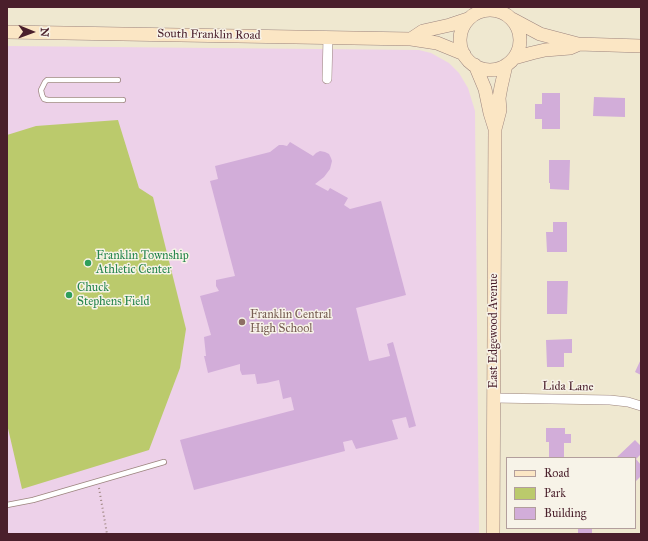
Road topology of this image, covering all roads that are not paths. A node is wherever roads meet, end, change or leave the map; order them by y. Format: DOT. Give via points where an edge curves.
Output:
graph roads {
  1 [pos="482,9"];
  2 [pos="508,14"];
  3 [pos="468,19"];
  4 [pos="7,32"];
  5 [pos="328,37"];
  6 [pos="411,39"];
  7 [pos="578,44"];
  8 [pos="641,46"];
  9 [pos="464,54"];
  10 [pos="510,61"];
  11 [pos="475,65"];
  12 [pos="328,79"];
  13 [pos="118,80"];
  14 [pos="123,100"];
  15 [pos="495,129"];
  16 [pos="494,398"];
  17 [pos="641,406"];
  18 [pos="164,462"];
  19 [pos="7,505"];
  20 [pos="493,534"];
  1 -- 2 [label="main road"];
  1 -- 3 [label="main road"];
  2 -- 7 [label="main road" via="540,34"];
  2 -- 10 [label="main road" via="517,27 520,38 518,48"];
  3 -- 6 [label="main road, South Franklin Road" via="423,31"];
  3 -- 9 [label="main road" via="461,33 460,44"];
  4 -- 5 [label="main road, South Franklin Road"];
  5 -- 6 [label="main road, South Franklin Road"];
  5 -- 12 [label="street"];
  6 -- 9 [label="main road, South Franklin Road" via="437,43"];
  7 -- 8 [label="main road"];
  7 -- 10 [label="main road" via="570,48 532,53"];
  9 -- 11 [label="main road"];
  10 -- 11 [label="main road" via="496,69 480,68"];
  10 -- 15 [label="main road" via="501,87 500,110"];
  11 -- 15 [label="main road"];
  13 -- 14 [label="lane" via="47,80 41,90 44,99 48,100"];
  15 -- 16 [label="main road, East Edgewood Avenue"];
  16 -- 17 [label="street, Lida Lane" via="610,400"];
  16 -- 20 [label="main road, East Edgewood Avenue"];
  18 -- 19 [label="lane" via="33,500"];
}
